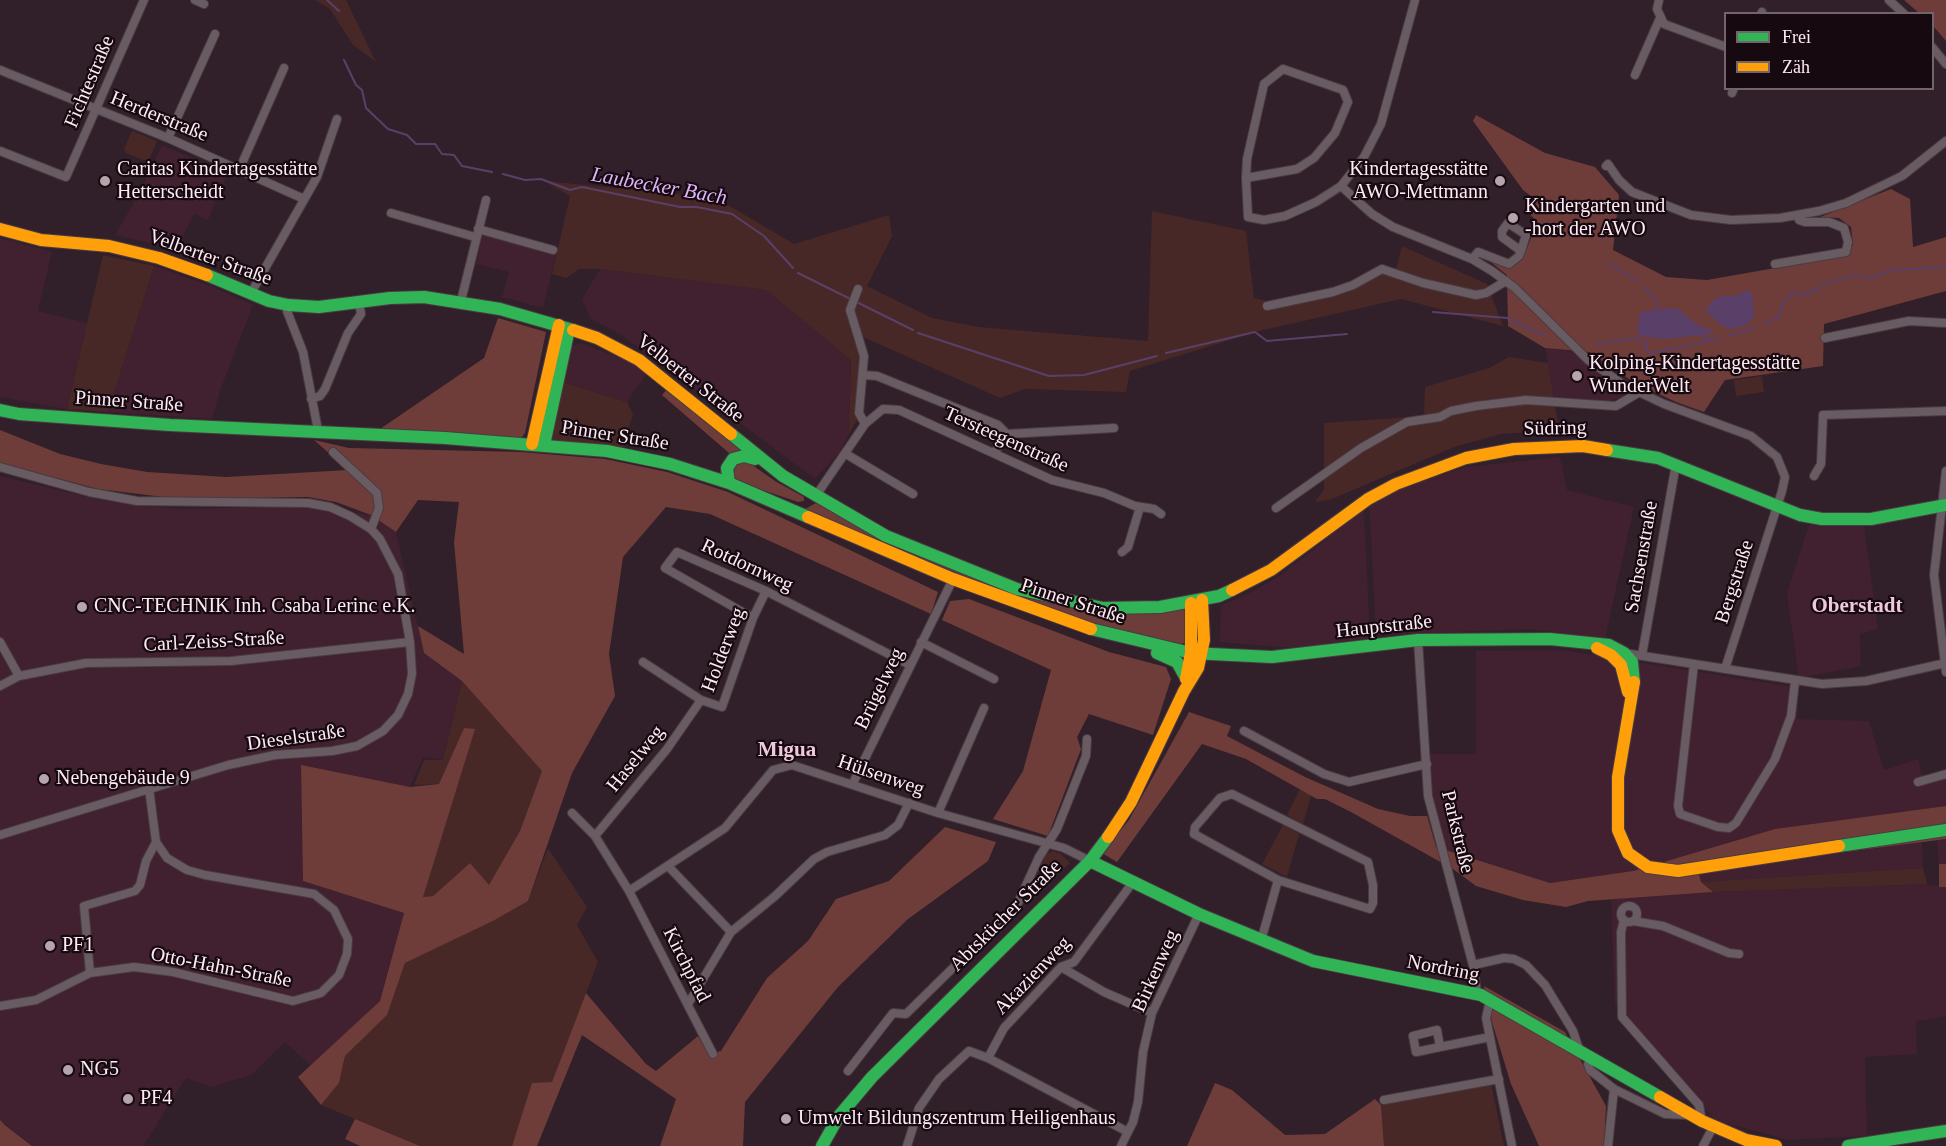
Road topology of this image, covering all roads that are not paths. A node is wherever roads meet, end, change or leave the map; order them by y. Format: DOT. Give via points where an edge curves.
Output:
graph roads {
  1 [pos="144,0"];
  2 [pos="195,0"];
  3 [pos="1415,0"];
  4 [pos="1659,0"];
  5 [pos="1889,0"];
  6 [pos="204,4"];
  7 [pos="1902,12"];
  8 [pos="1659,18"];
  9 [pos="215,34"];
  10 [pos="1724,46"];
  11 [pos="1934,49"];
  12 [pos="1946,64"];
  13 [pos="284,68"];
  14 [pos="0,70"];
  15 [pos="1635,75"];
  16 [pos="96,109"];
  17 [pos="337,119"];
  18 [pos="168,138"];
  19 [pos="1946,141"];
  20 [pos="0,151"];
  21 [pos="1606,166"];
  22 [pos="240,168"];
  23 [pos="1246,178"];
  24 [pos="1341,186"];
  25 [pos="304,199"];
  26 [pos="486,200"];
  27 [pos="391,213"];
  28 [pos="1797,215"];
  29 [pos="0,229"];
  30 [pos="477,233"];
  31 [pos="553,250"];
  32 [pos="1521,251"];
  33 [pos="1472,259"];
  34 [pos="1775,264"];
  35 [pos="1506,281"];
  36 [pos="251,293"];
  37 [pos="856,293"];
  38 [pos="461,301"];
  39 [pos="359,302"];
  40 [pos="288,305"];
  41 [pos="1267,306"];
  42 [pos="1946,323"];
  43 [pos="564,327"];
  44 [pos="1825,338"];
  45 [pos="864,375"];
  46 [pos="1638,393"];
  47 [pos="311,399"];
  48 [pos="0,410"];
  49 [pos="1946,411"];
  50 [pos="865,424"];
  51 [pos="317,425"];
  52 [pos="1114,428"];
  53 [pos="1007,434"];
  54 [pos="538,444"];
  55 [pos="333,452"];
  56 [pos="994,453"];
  57 [pos="846,454"];
  58 [pos="761,461"];
  59 [pos="1676,464"];
  60 [pos="0,467"];
  61 [pos="1946,471"];
  62 [pos="1815,476"];
  63 [pos="729,483"];
  64 [pos="913,494"];
  65 [pos="815,497"];
  66 [pos="1944,505"];
  67 [pos="1778,506"];
  68 [pos="1140,507"];
  69 [pos="1276,508"];
  70 [pos="796,511"];
  71 [pos="1161,514"];
  72 [pos="371,529"];
  73 [pos="1122,552"];
  74 [pos="953,579"];
  75 [pos="766,591"];
  76 [pos="1196,602"];
  77 [pos="753,618"];
  78 [pos="1063,621"];
  79 [pos="1418,640"];
  80 [pos="0,642"];
  81 [pos="410,642"];
  82 [pos="921,642"];
  83 [pos="1582,642"];
  84 [pos="1605,651"];
  85 [pos="1197,653"];
  86 [pos="1624,653"];
  87 [pos="1642,655"];
  88 [pos="643,662"];
  89 [pos="1694,664"];
  90 [pos="910,665"];
  91 [pos="1945,666"];
  92 [pos="1725,669"];
  93 [pos="19,676"];
  94 [pos="1186,678"];
  95 [pos="994,679"];
  96 [pos="1796,681"];
  97 [pos="0,686"];
  98 [pos="1184,691"];
  99 [pos="701,700"];
  100 [pos="1629,705"];
  101 [pos="984,708"];
  102 [pos="1245,731"];
  103 [pos="1087,739"];
  104 [pos="1427,764"];
  105 [pos="1946,774"];
  106 [pos="1918,782"];
  107 [pos="853,783"];
  108 [pos="149,788"];
  109 [pos="909,803"];
  110 [pos="572,813"];
  111 [pos="938,813"];
  112 [pos="1946,830"];
  113 [pos="0,835"];
  114 [pos="595,836"];
  115 [pos="156,842"];
  116 [pos="1048,844"];
  117 [pos="1090,861"];
  118 [pos="668,866"];
  119 [pos="1278,880"];
  120 [pos="1133,882"];
  121 [pos="629,891"];
  122 [pos="1199,914"];
  123 [pos="731,932"];
  124 [pos="1261,941"];
  125 [pos="1739,954"];
  126 [pos="1473,965"];
  127 [pos="1061,967"];
  128 [pos="90,973"];
  129 [pos="1477,994"];
  130 [pos="1490,1000"];
  131 [pos="688,1004"];
  132 [pos="0,1006"];
  133 [pos="1152,1013"];
  134 [pos="1490,1037"];
  135 [pos="1440,1047"];
  136 [pos="713,1054"];
  137 [pos="1586,1055"];
  138 [pos="988,1058"];
  139 [pos="848,1071"];
  140 [pos="1499,1079"];
  141 [pos="1614,1089"];
  142 [pos="1384,1100"];
  143 [pos="1702,1121"];
  144 [pos="1946,1131"];
  145 [pos="1128,1132"];
  146 [pos="1906,1142"];
  147 [pos="822,1146"];
  148 [pos="907,1146"];
  149 [pos="1121,1146"];
  150 [pos="1512,1146"];
  151 [pos="1608,1146"];
  152 [pos="1703,1146"];
  153 [pos="1776,1146"];
  154 [pos="1848,1146"];
  1 -- 16 [label="street, Fichtestraße"];
  2 -- 6 [label="street"];
  3 -- 24 [label="street" via="1381,124 1364,157"];
  4 -- 8 [label="street"];
  5 -- 7 [label="street"];
  8 -- 10 [label="street" via="1664,24"];
  8 -- 15 [label="street"];
  9 -- 18 [label="street"];
  11 -- 12 [label="street"];
  13 -- 22 [label="street"];
  14 -- 16 [label="street, Herderstraße"];
  16 -- 18 [label="street, Herderstraße"];
  16 -- 20 [label="street, Fichtestraße" via="66,177"];
  17 -- 25 [label="street" via="317,177"];
  18 -- 22 [label="street, Herderstraße"];
  19 -- 28 [label="street" via="1902,176 1846,203"];
  21 -- 28 [label="street" via="1632,192 1691,215 1731,220"];
  22 -- 25 [label="street, Herderstraße"];
  23 -- 23 [label="street" via="1264,84 1271,77 1284,69 1343,90 1348,102 1335,133 1314,158 1288,172"];
  23 -- 24 [label="street" via="1248,217 1264,220 1285,216"];
  24 -- 33 [label="street" via="1393,227"];
  25 -- 36 [label="street"];
  26 -- 30 [label="street"];
  27 -- 30 [label="street"];
  28 -- 34 [label="street" via="1805,222 1829,222 1844,228 1846,252"];
  29 -- 36 [label="street, Velberter Straße" via="41,240 135,252 194,269"];
  30 -- 31 [label="street"];
  30 -- 38 [label="street"];
  32 -- 33 [label="street" via="1509,264 1478,252"];
  33 -- 35 [label="street, Bergstraße"];
  35 -- 41 [label="street" via="1476,295 1382,269 1333,292"];
  35 -- 46 [label="street, Bergstraße" via="1588,360"];
  36 -- 40 [label="street, Velberter Straße"];
  37 -- 45 [label="street" via="850,306 864,351"];
  38 -- 39 [label="street, Velberter Straße" via="424,297"];
  38 -- 43 [label="street, Velberter Straße"];
  39 -- 40 [label="street, Velberter Straße" via="319,307"];
  39 -- 47 [label="street" via="361,314 348,333 325,389"];
  40 -- 47 [label="street" via="303,352"];
  42 -- 44 [label="street" via="1910,321"];
  43 -- 54 [label="street"];
  43 -- 58 [label="street, Velberter Straße" via="597,338 639,360"];
  45 -- 50 [label="street" via="859,413"];
  45 -- 53 [label="street" via="877,376 984,418 998,424"];
  46 -- 67 [label="street, Bergstraße" via="1734,429 1767,446 1780,462 1785,477"];
  46 -- 69 [label="street" via="1616,406 1526,400 1476,406 1407,422 1361,448"];
  47 -- 51 [label="street"];
  48 -- 54 [label="street, Pinner Straße" via="170,425"];
  49 -- 62 [label="street" via="1823,415 1821,465"];
  50 -- 56 [label="street, Tersteegenstraße" via="876,413 891,408"];
  50 -- 57 [label="street"];
  52 -- 53 [label="street"];
  53 -- 56 [label="street"];
  54 -- 63 [label="street, Pinner Straße" via="670,464"];
  55 -- 72 [label="street" via="376,493 379,508"];
  56 -- 68 [label="street, Tersteegenstraße" via="1052,480"];
  57 -- 64 [label="street"];
  57 -- 65 [label="street"];
  58 -- 63 [label="street" via="744,456 733,459 727,468"];
  58 -- 65 [label="street, Velberter Straße"];
  59 -- 67 [label="street, Südring"];
  59 -- 76 [label="street, Südring" via="1641,454 1583,446 1514,449 1466,458 1396,484 1368,499 1271,570 1229,592"];
  59 -- 87 [label="street, Sachsenstraße"];
  60 -- 72 [label="street, Dieselstraße" via="137,501 309,503 330,507"];
  61 -- 66 [label="street"];
  63 -- 70 [label="street, Pinner Straße"];
  65 -- 70 [label="street"];
  65 -- 76 [label="street, Velberter Straße" via="921,552 1049,598 1115,608"];
  66 -- 67 [label="street, Südring" via="1846,520 1811,517"];
  66 -- 91 [label="street" via="1934,575"];
  67 -- 92 [label="street, Bergstraße"];
  68 -- 71 [label="street, Tersteegenstraße"];
  68 -- 73 [label="street" via="1128,547"];
  70 -- 74 [label="street, Pinner Straße"];
  72 -- 81 [label="street, Dieselstraße" via="390,554 398,574"];
  74 -- 78 [label="street, Pinner Straße"];
  74 -- 82 [label="street, Brügelweg"];
  75 -- 77 [label="street, Holderweg"];
  75 -- 77 [label="street, Rotdornweg" via="677,552 666,568"];
  75 -- 90 [label="street, Rotdornweg"];
  76 -- 85 [label="street"];
  77 -- 99 [label="street, Holderweg" via="722,707"];
  78 -- 85 [label="street, Pinner Straße" via="1133,641"];
  78 -- 94 [label="street" via="1095,638 1171,657"];
  79 -- 83 [label="street, Hauptstraße" via="1531,638"];
  79 -- 85 [label="street, Hauptstraße" via="1272,657"];
  79 -- 104 [label="street, Parkstraße"];
  80 -- 93 [label="street"];
  81 -- 93 [label="street, Carl-Zeiss-Straße" via="231,661 86,663"];
  81 -- 108 [label="street, Dieselstraße" via="412,674 408,694 398,715 366,741 332,751 275,755 228,765"];
  82 -- 90 [label="street, Brügelweg"];
  82 -- 95 [label="street, Brügelweg"];
  83 -- 84 [label="street, Hauptstraße"];
  83 -- 86 [label="street, Hauptstraße" via="1609,645"];
  84 -- 86 [label="street, Hauptstraße"];
  84 -- 100 [label="street" via="1621,665"];
  85 -- 94 [label="street, Abtskücher Straße"];
  85 -- 98 [label="street, Abtskücher Straße"];
  86 -- 87 [label="street, Hauptstraße"];
  86 -- 100 [label="street" via="1632,662 1635,676"];
  87 -- 89 [label="street, Hauptstraße"];
  88 -- 99 [label="street, Holderweg"];
  89 -- 92 [label="street, Hauptstraße"];
  89 -- 96 [label="street" via="1679,786 1680,814 1718,827 1729,828 1736,823 1775,759 1791,716"];
  90 -- 107 [label="street, Brügelweg"];
  91 -- 96 [label="street, Hauptstraße" via="1854,682"];
  92 -- 96 [label="street, Hauptstraße"];
  93 -- 97 [label="street, Carl-Zeiss-Straße"];
  94 -- 98 [label="street, Abtskücher Straße"];
  98 -- 117 [label="street, Abtskücher Straße" via="1131,802"];
  99 -- 114 [label="street, Haselweg" via="667,749"];
  100 -- 112 [label="street" via="1616,804 1620,837 1635,860 1655,870 1678,871"];
  101 -- 111 [label="street"];
  102 -- 104 [label="street" via="1324,774 1349,782"];
  103 -- 116 [label="street" via="1086,756"];
  104 -- 126 [label="street, Parkstraße" via="1428,796"];
  105 -- 106 [label="street"];
  107 -- 109 [label="street, Hülsenweg"];
  107 -- 118 [label="street, Hülsenweg" via="792,765 773,770 725,828"];
  108 -- 113 [label="street, Dieselstraße"];
  108 -- 115 [label="street"];
  109 -- 111 [label="street, Hülsenweg"];
  109 -- 123 [label="street" via="898,825 885,835 814,859"];
  110 -- 114 [label="street"];
  111 -- 116 [label="street, Hülsenweg"];
  114 -- 121 [label="street"];
  115 -- 128 [label="street" via="135,891 84,906"];
  115 -- 128 [label="street, Otto-Hahn-Straße" via="167,858 188,870 314,894 325,901 348,939 339,975 321,993 293,1001 173,972 134,968"];
  116 -- 117 [label="street, Hülsenweg"];
  116 -- 139 [label="street" via="1017,905 906,1014 893,1013"];
  117 -- 120 [label="street, Nordring"];
  117 -- 147 [label="street, Abtskücher Straße" via="872,1077 839,1116"];
  118 -- 121 [label="street, Hülsenweg"];
  118 -- 123 [label="street"];
  119 -- 119 [label="street" via="1194,834 1220,798 1232,794 1368,862 1373,903 1370,909"];
  119 -- 124 [label="street"];
  120 -- 122 [label="street, Nordring"];
  120 -- 127 [label="street, Akazienweg" via="1074,962"];
  121 -- 131 [label="street, Kirchpfad"];
  122 -- 124 [label="street, Nordring"];
  122 -- 133 [label="street, Birkenweg"];
  123 -- 131 [label="street"];
  124 -- 129 [label="street, Nordring" via="1338,968"];
  125 -- 143 [label="street" via="1670,929 1629,920 1621,933 1622,1017 1699,1105"];
  126 -- 129 [label="street, Parkstraße"];
  126 -- 137 [label="street" via="1504,958 1526,965 1545,985"];
  127 -- 133 [label="street"];
  127 -- 138 [label="street, Akazienweg" via="1004,1028"];
  128 -- 132 [label="street" via="36,1000"];
  129 -- 130 [label="street, Nordring"];
  130 -- 134 [label="street" via="1486,1018"];
  130 -- 137 [label="street, Nordring"];
  131 -- 136 [label="street, Kirchpfad"];
  133 -- 145 [label="street, Birkenweg" via="1138,1102"];
  134 -- 135 [label="street"];
  134 -- 140 [label="street"];
  137 -- 141 [label="street" via="1590,1070"];
  137 -- 143 [label="street, Nordring"];
  138 -- 145 [label="street"];
  138 -- 148 [label="street" via="974,1052 927,1092"];
  140 -- 142 [label="street"];
  140 -- 150 [label="street"];
  141 -- 143 [label="street" via="1665,1114"];
  141 -- 151 [label="street"];
  143 -- 152 [label="street"];
  143 -- 153 [label="street, Nordring" via="1746,1140"];
  144 -- 146 [label="street"];
  145 -- 149 [label="street, Birkenweg"];
  146 -- 154 [label="street"];
}
